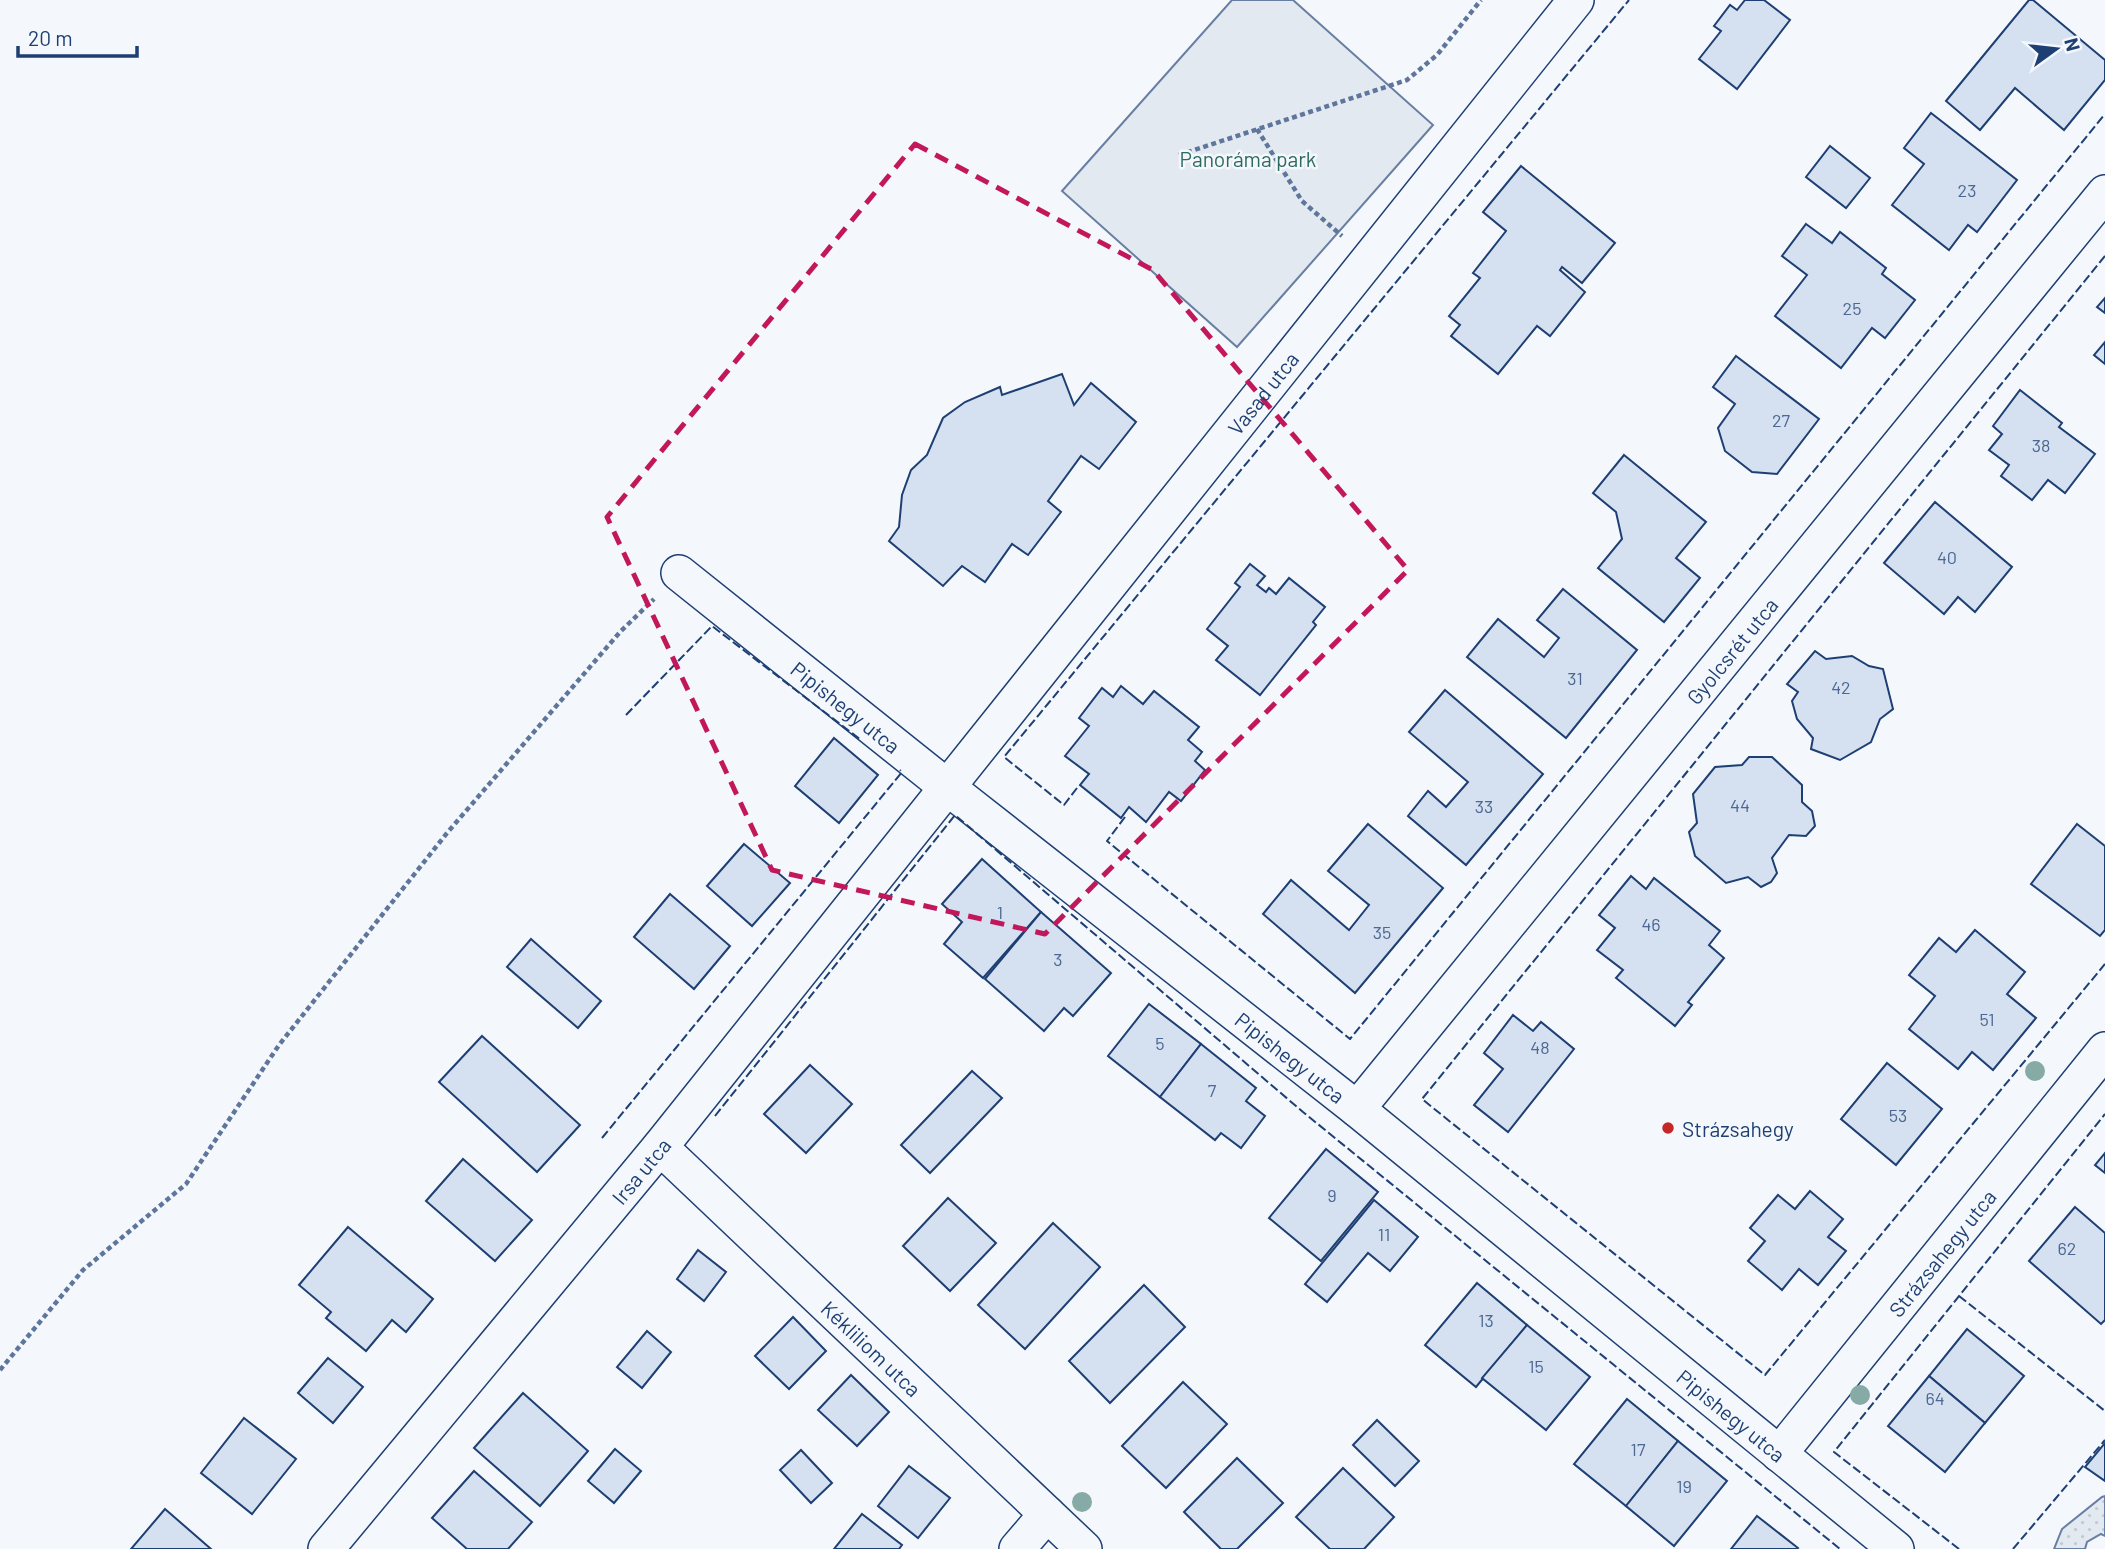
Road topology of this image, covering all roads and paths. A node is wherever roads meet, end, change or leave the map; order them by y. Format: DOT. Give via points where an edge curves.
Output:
graph roads {
  1 [pos="1481,0"];
  2 [pos="1576,0"];
  3 [pos="1257,129"];
  4 [pos="1179,155"];
  5 [pos="2105,193"];
  6 [pos="1368,260"];
  7 [pos="679,573"];
  8 [pos="947,787"];
  9 [pos="2105,1050"];
  10 [pos="1357,1109"];
  11 [pos="660,1147"];
  12 [pos="0,1370"];
  13 [pos="1779,1454"];
  14 [pos="1047,1514"];
  15 [pos="326,1549"];
  16 [pos="1017,1549"];
  17 [pos="1084,1549"];
  18 [pos="1896,1549"];
  1 -- 3 [label="path" via="1437,55 1407,80"];
  2 -- 6 [label="street, Vasad utca"];
  3 -- 4 [label="path"];
  3 -- 6 [label="path" via="1302,201"];
  5 -- 10 [label="street, Gyolcsrét utca"];
  6 -- 8 [label="street, Vasad utca"];
  7 -- 8 [label="street, Pipishegy utca"];
  7 -- 12 [label="path" via="620,632 439,843 279,1045 186,1184 83,1270"];
  8 -- 10 [label="street, Pipishegy utca"];
  8 -- 11 [label="street, Irsa utca"];
  9 -- 13 [label="street, Strázsahegy utca"];
  10 -- 13 [label="street, Pipishegy utca"];
  11 -- 14 [label="street, Kékliliom utca"];
  11 -- 15 [label="street, Irsa utca"];
  13 -- 18 [label="street, Pipishegy utca"];
  14 -- 16 [label="street"];
  14 -- 17 [label="street, Kékliliom utca"];
}
